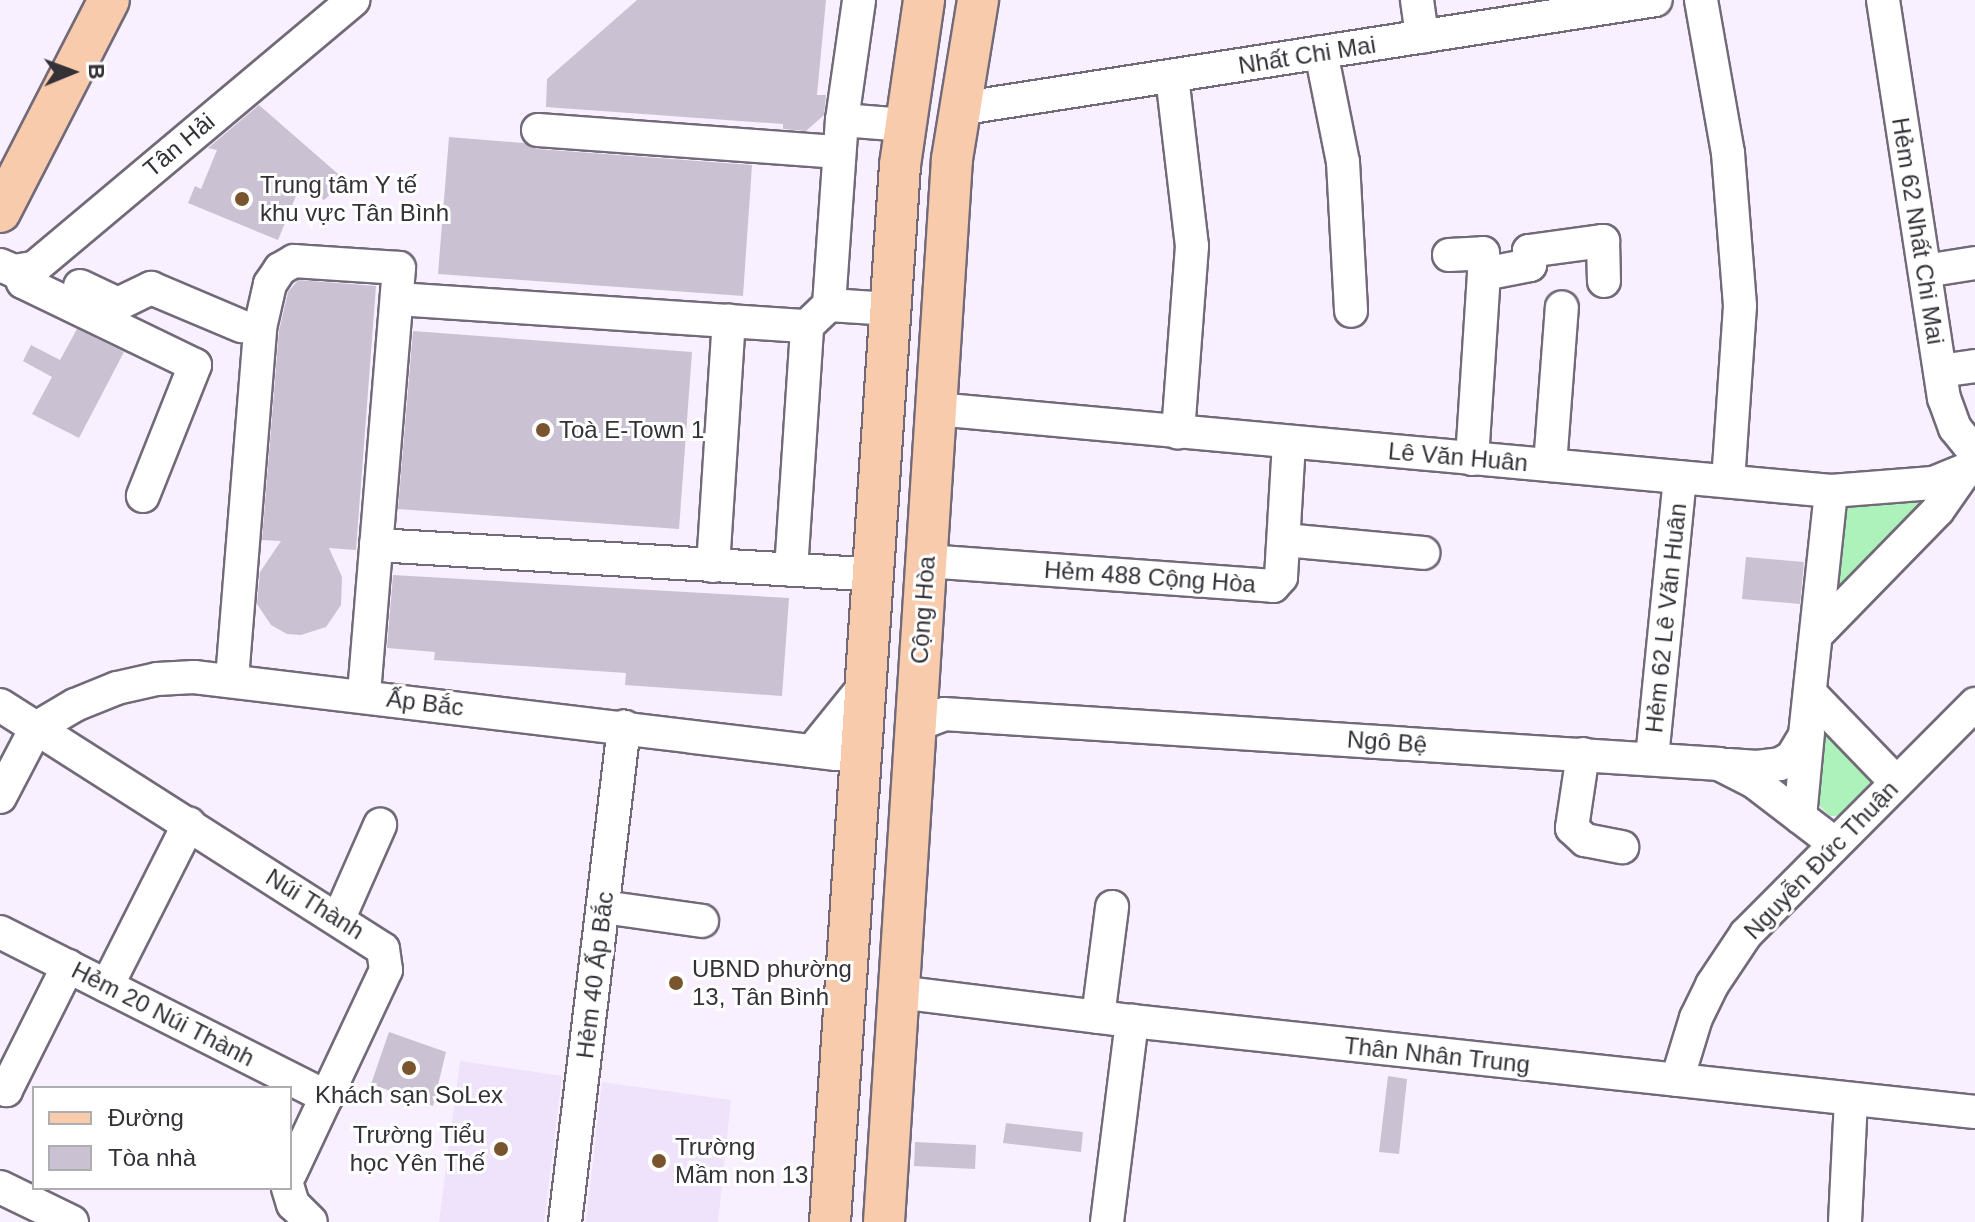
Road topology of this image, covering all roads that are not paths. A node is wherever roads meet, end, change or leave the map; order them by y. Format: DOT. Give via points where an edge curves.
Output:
graph roads {
  1 [pos="85,0"];
  2 [pos="109,0"];
  3 [pos="353,0"];
  4 [pos="859,0"];
  5 [pos="924,0"];
  6 [pos="952,0"];
  7 [pos="978,0"];
  8 [pos="1417,0"];
  9 [pos="1701,0"];
  10 [pos="1883,0"];
  11 [pos="1635,2"];
  12 [pos="1518,10"];
  13 [pos="1422,37"];
  14 [pos="1321,52"];
  15 [pos="1172,76"];
  16 [pos="958,109"];
  17 [pos="842,120"];
  18 [pos="905,125"];
  19 [pos="538,130"];
  20 [pos="839,152"];
  21 [pos="0,164"];
  22 [pos="0,212"];
  23 [pos="1449,255"];
  24 [pos="1975,263"];
  25 [pos="18,267"];
  26 [pos="1925,271"];
  27 [pos="1484,274"];
  28 [pos="1604,281"];
  29 [pos="397,299"];
  30 [pos="1562,307"];
  31 [pos="891,309"];
  32 [pos="1351,311"];
  33 [pos="818,316"];
  34 [pos="729,321"];
  35 [pos="241,326"];
  36 [pos="1975,366"];
  37 [pos="1940,371"];
  38 [pos="936,409"];
  39 [pos="1178,432"];
  40 [pos="1289,442"];
  41 [pos="1472,459"];
  42 [pos="1972,462"];
  43 [pos="1550,465"];
  44 [pos="1680,477"];
  45 [pos="1728,481"];
  46 [pos="1831,491"];
  47 [pos="143,496"];
  48 [pos="1284,540"];
  49 [pos="376,545"];
  50 [pos="1423,553"];
  51 [pos="926,561"];
  52 [pos="713,566"];
  53 [pos="791,570"];
  54 [pos="874,575"];
  55 [pos="1819,632"];
  56 [pos="232,679"];
  57 [pos="867,683"];
  58 [pos="364,696"];
  59 [pos="1975,704"];
  60 [pos="0,705"];
  61 [pos="1811,706"];
  62 [pos="624,727"];
  63 [pos="36,728"];
  64 [pos="890,734"];
  65 [pos="812,751"];
  66 [pos="1583,754"];
  67 [pos="1652,758"];
  68 [pos="1719,764"];
  69 [pos="1896,782"];
  70 [pos="0,797"];
  71 [pos="1800,817"];
  72 [pos="189,824"];
  73 [pos="380,825"];
  74 [pos="1834,843"];
  75 [pos="1622,847"];
  76 [pos="603,907"];
  77 [pos="1112,907"];
  78 [pos="339,918"];
  79 [pos="702,921"];
  80 [pos="0,932"];
  81 [pos="68,966"];
  82 [pos="107,986"];
  83 [pos="899,992"];
  84 [pos="1098,1017"];
  85 [pos="1132,1021"];
  86 [pos="1677,1080"];
  87 [pos="0,1087"];
  88 [pos="327,1097"];
  89 [pos="1851,1100"];
  90 [pos="1975,1112"];
  91 [pos="292,1170"];
  92 [pos="0,1187"];
  93 [pos="288,1190"];
  94 [pos="72,1222"];
  95 [pos="311,1222"];
  96 [pos="565,1222"];
  97 [pos="830,1222"];
  98 [pos="858,1222"];
  99 [pos="884,1222"];
  100 [pos="1107,1222"];
  101 [pos="1845,1222"];
  1 -- 21 [label="main road"];
  2 -- 22 [label="main road"];
  3 -- 25 [label="street, Tân Hải"];
  4 -- 17 [label="street"];
  5 -- 18 [label="main road, Cộng Hòa"];
  6 -- 64 [label="main road, Cộng Hòa" via="926,167"];
  7 -- 16 [label="main road, Cộng Hòa"];
  8 -- 13 [label="street"];
  9 -- 45 [label="street" via="1728,153 1740,306"];
  10 -- 26 [label="street, Hẻm 62 Nhất Chi Mai"];
  11 -- 12 [label="street, Nhất Chi Mai"];
  12 -- 13 [label="street, Nhất Chi Mai"];
  13 -- 14 [label="street, Nhất Chi Mai"];
  14 -- 15 [label="street, Nhất Chi Mai"];
  14 -- 32 [label="street" via="1343,162"];
  15 -- 16 [label="street, Nhất Chi Mai"];
  15 -- 39 [label="street" via="1192,246"];
  16 -- 38 [label="main road, Cộng Hòa"];
  17 -- 18 [label="street"];
  17 -- 20 [label="street"];
  18 -- 31 [label="main road, Cộng Hòa"];
  19 -- 20 [label="street"];
  20 -- 33 [label="street"];
  23 -- 27 [label="street" via="1483,253"];
  24 -- 26 [label="street"];
  25 -- 35 [label="street" via="118,304 151,288"];
  25 -- 47 [label="street" via="23,282 195,365"];
  26 -- 37 [label="street, Hẻm 62 Nhất Chi Mai"];
  27 -- 28 [label="street" via="1530,265 1529,251 1603,241"];
  27 -- 41 [label="street"];
  29 -- 34 [label="street"];
  29 -- 49 [label="street"];
  29 -- 56 [label="street" via="399,268 294,261 270,284 260,328"];
  30 -- 43 [label="street"];
  31 -- 33 [label="street"];
  31 -- 54 [label="main road, Cộng Hòa"];
  33 -- 34 [label="street"];
  33 -- 53 [label="street"];
  34 -- 52 [label="street"];
  36 -- 37 [label="street"];
  37 -- 42 [label="street, Hẻm 62 Nhất Chi Mai" via="1949,414"];
  38 -- 39 [label="street, Lê Văn Huân"];
  38 -- 51 [label="main road, Cộng Hòa"];
  39 -- 40 [label="street, Lê Văn Huân"];
  40 -- 41 [label="street, Lê Văn Huân"];
  40 -- 48 [label="street, Hẻm 488 Cộng Hòa"];
  41 -- 43 [label="street, Lê Văn Huân"];
  42 -- 46 [label="street, Lê Văn Huân" via="1946,480 1918,486"];
  42 -- 55 [label="street" via="1938,510"];
  43 -- 44 [label="street, Lê Văn Huân"];
  44 -- 45 [label="street, Lê Văn Huân"];
  44 -- 67 [label="street, Hẻm 62 Lê Văn Huân"];
  45 -- 46 [label="street, Lê Văn Huân"];
  46 -- 55 [label="street"];
  48 -- 50 [label="street"];
  48 -- 51 [label="street, Hẻm 488 Cộng Hòa" via="1281,577 1273,586"];
  49 -- 52 [label="street"];
  49 -- 58 [label="street"];
  51 -- 64 [label="main road, Cộng Hòa"];
  52 -- 53 [label="street"];
  53 -- 54 [label="street"];
  54 -- 57 [label="main road, Cộng Hòa"];
  55 -- 61 [label="street"];
  56 -- 58 [label="street, Ấp Bắc"];
  56 -- 63 [label="street, Ấp Bắc" via="137,682 96,695"];
  57 -- 64 [label="main road, Cộng Hòa"];
  57 -- 65 [label="street"];
  58 -- 62 [label="street, Ấp Bắc"];
  59 -- 69 [label="street, Nguyễn Đức Thuận"];
  60 -- 63 [label="street"];
  61 -- 68 [label="street" via="1801,744 1780,764"];
  61 -- 69 [label="street"];
  61 -- 71 [label="street"];
  62 -- 65 [label="street, Ấp Bắc" via="662,718"];
  62 -- 76 [label="street, Hẻm 40 Ấp Bắc"];
  63 -- 70 [label="street"];
  63 -- 72 [label="street, Núi Thành"];
  64 -- 65 [label="street, Ấp Bắc" via="836,754"];
  64 -- 66 [label="street, Ngô Bệ" via="944,714"];
  64 -- 83 [label="main road, Cộng Hòa"];
  64 -- 97 [label="main road, Cộng Hòa"];
  64 -- 98 [label="main road, Cộng Hòa"];
  66 -- 67 [label="street, Ngô Bệ"];
  66 -- 75 [label="street" via="1572,828 1585,840"];
  67 -- 68 [label="street, Ngô Bệ"];
  68 -- 71 [label="street, Ngô Bệ" via="1753,781"];
  69 -- 74 [label="street, Nguyễn Đức Thuận"];
  71 -- 74 [label="street, Ngô Bệ"];
  72 -- 78 [label="street, Núi Thành"];
  72 -- 82 [label="street"];
  73 -- 78 [label="street"];
  74 -- 86 [label="street, Nguyễn Đức Thuận" via="1760,918 1730,957 1696,1018"];
  76 -- 79 [label="street"];
  76 -- 96 [label="street, Hẻm 40 Ấp Bắc"];
  77 -- 84 [label="street"];
  78 -- 88 [label="street, Núi Thành" via="379,944 387,965"];
  80 -- 81 [label="street, Hẻm 20 Núi Thành"];
  81 -- 82 [label="street, Hẻm 20 Núi Thành"];
  81 -- 87 [label="street" via="6,1090"];
  82 -- 88 [label="street, Hẻm 20 Núi Thành"];
  83 -- 84 [label="street, Thân Nhân Trung"];
  83 -- 99 [label="main road, Cộng Hòa"];
  84 -- 85 [label="street, Thân Nhân Trung"];
  85 -- 86 [label="street, Thân Nhân Trung"];
  85 -- 100 [label="street"];
  86 -- 89 [label="street, Thân Nhân Trung"];
  88 -- 91 [label="street, Núi Thành"];
  89 -- 90 [label="street, Thân Nhân Trung"];
  89 -- 101 [label="street"];
  92 -- 94 [label="street"];
  93 -- 95 [label="street" via="291,1201"];
}
